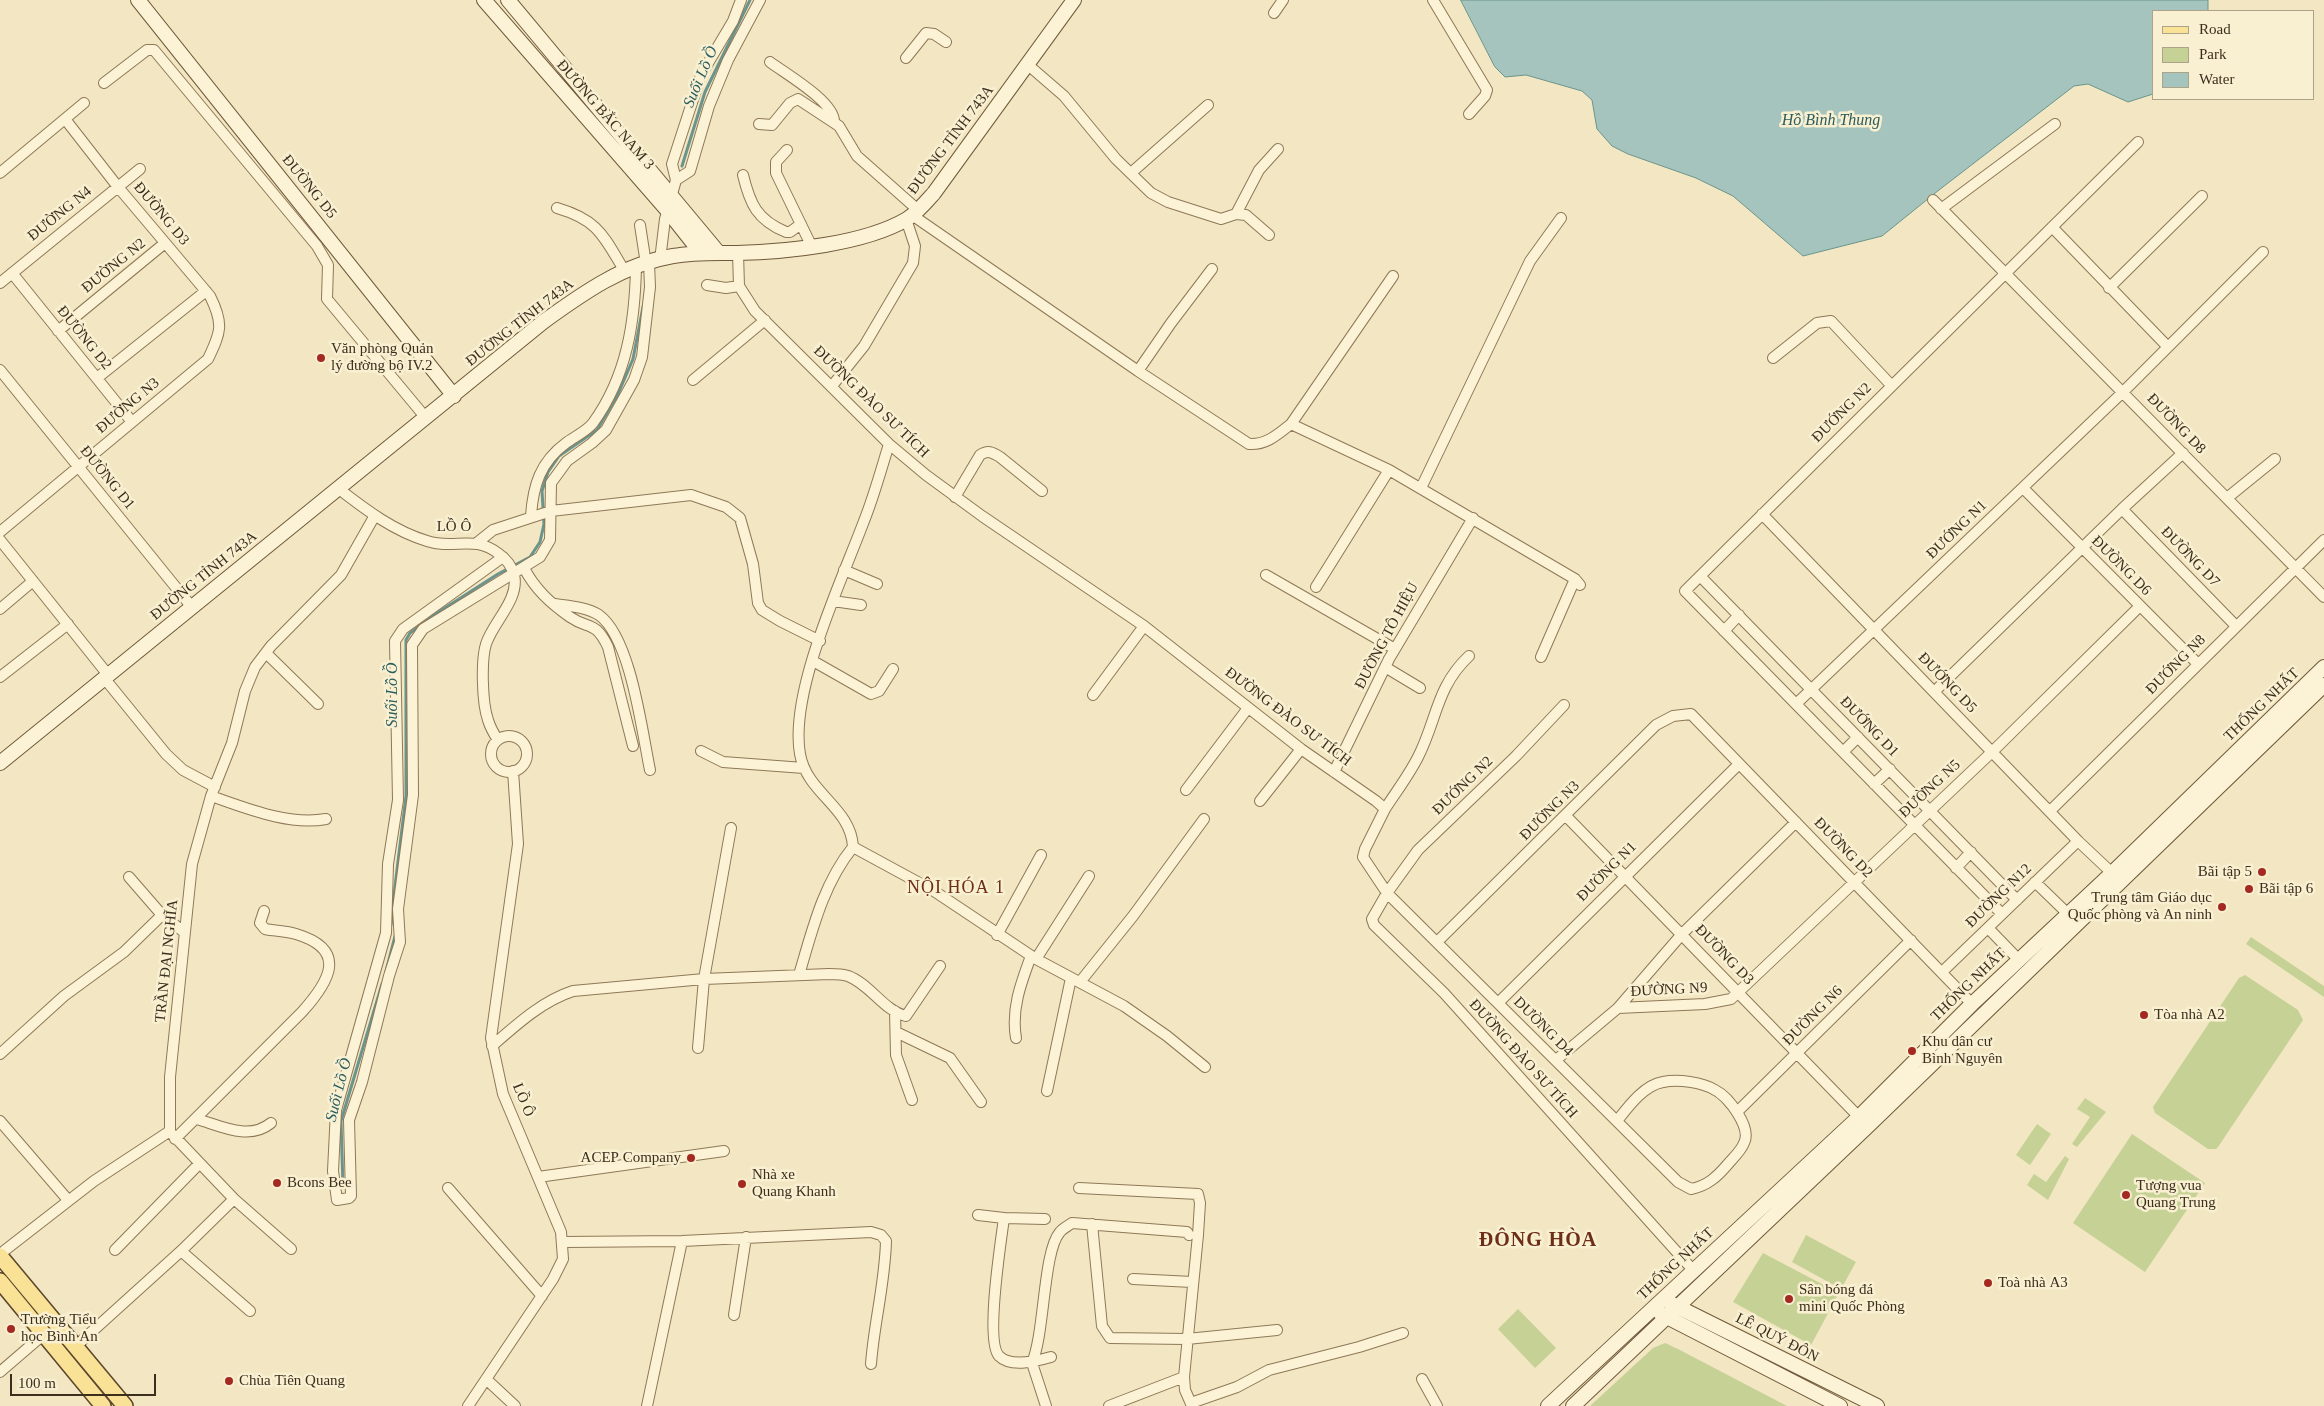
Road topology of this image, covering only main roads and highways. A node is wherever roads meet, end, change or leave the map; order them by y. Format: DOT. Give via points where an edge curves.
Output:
graph roads {
  1 [pos="138,0"];
  2 [pos="484,0"];
  3 [pos="508,0"];
  4 [pos="1074,0"];
  5 [pos="718,252"];
  6 [pos="701,253"];
  7 [pos="454,396"];
  8 [pos="2324,667"];
  9 [pos="2324,685"];
  10 [pos="0,763"];
  11 [pos="2115,877"];
  12 [pos="1972,1004"];
  13 [pos="1983,1014"];
  14 [pos="1863,1122"];
  15 [pos="0,1255"];
  16 [pos="0,1282"];
  17 [pos="1662,1300"];
  18 [pos="1678,1306"];
  19 [pos="1651,1310"];
  20 [pos="1667,1317"];
  21 [pos="1849,1392"];
  22 [pos="103,1406"];
  23 [pos="125,1406"];
  24 [pos="1548,1406"];
  25 [pos="1573,1406"];
  26 [pos="1842,1406"];
  27 [pos="1878,1406"];
  1 -- 7 [label="main road, ĐƯỜNG D5"];
  2 -- 6 [label="main road, ĐƯỜNG BẮC NAM 3"];
  3 -- 5 [label="main road, ĐƯỜNG BẮC NAM 3"];
  4 -- 5 [label="main road, ĐƯỜNG TỈNH 743A" via="934,193 912,215 886,229 861,236 811,245"];
  5 -- 6 [label="main road, ĐƯỜNG TỈNH 743A"];
  6 -- 7 [label="main road, ĐƯỜNG TỈNH 743A" via="643,264 562,309"];
  7 -- 10 [label="main road, ĐƯỜNG TỈNH 743A"];
  8 -- 11 [label="main road, THỐNG NHẤT"];
  9 -- 11 [label="main road, THỐNG NHẤT"];
  11 -- 12 [label="main road, THỐNG NHẤT" via="2067,913"];
  11 -- 13 [label="main road, THỐNG NHẤT"];
  12 -- 13 [label="main road"];
  12 -- 14 [label="main road, THỐNG NHẤT"];
  13 -- 14 [label="main road, THỐNG NHẤT"];
  14 -- 17 [label="main road, THỐNG NHẤT"];
  14 -- 18 [label="main road, THỐNG NHẤT"];
  15 -- 23 [label="main road"];
  16 -- 22 [label="main road"];
  17 -- 18 [label="main road, LÊ QUÝ ĐÔN"];
  17 -- 19 [label="main road, THỐNG NHẤT"];
  18 -- 20 [label="main road, THỐNG NHẤT"];
  18 -- 21 [label="main road, LÊ QUÝ ĐÔN"];
  19 -- 20 [label="main road, LÊ QUÝ ĐÔN"];
  19 -- 24 [label="main road, THỐNG NHẤT"];
  20 -- 25 [label="main road, THỐNG NHẤT"];
  20 -- 26 [label="main road, LÊ QUÝ ĐÔN"];
  21 -- 26 [label="main road"];
  21 -- 27 [label="main road, LÊ QUÝ ĐÔN"];
}
